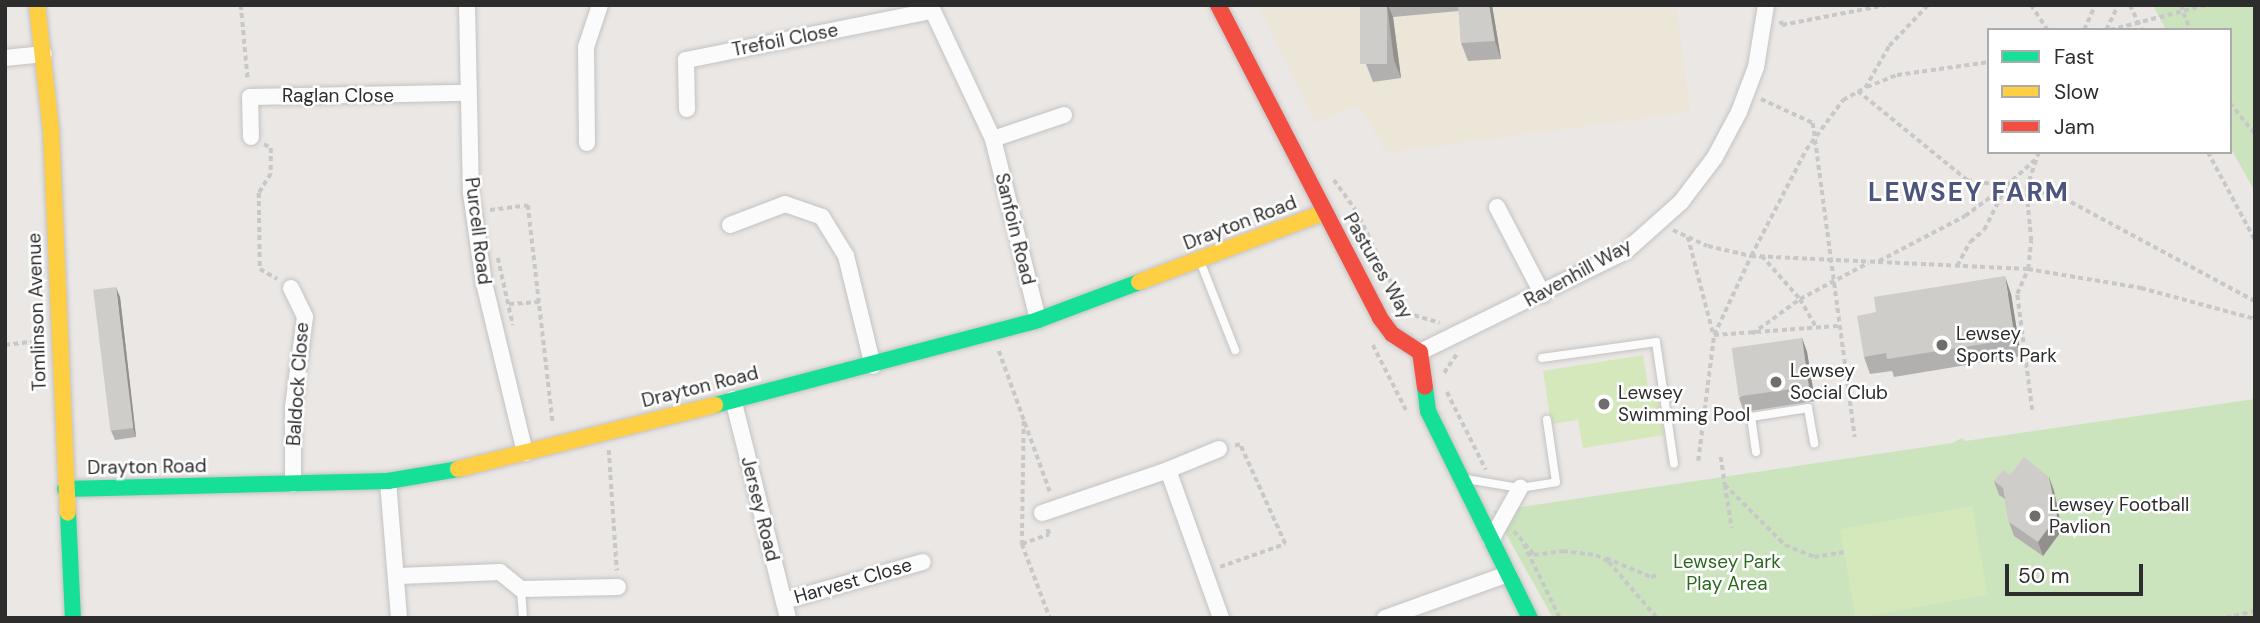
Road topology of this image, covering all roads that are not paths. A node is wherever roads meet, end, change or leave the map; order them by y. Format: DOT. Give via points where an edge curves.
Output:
graph roads {
  1 [pos="37,5"];
  2 [pos="467,5"];
  3 [pos="600,5"];
  4 [pos="1217,5"];
  5 [pos="1766,7"];
  6 [pos="931,8"];
  7 [pos="44,54"];
  8 [pos="5,58"];
  9 [pos="467,93"];
  10 [pos="687,109"];
  11 [pos="1065,115"];
  12 [pos="251,137"];
  13 [pos="993,139"];
  14 [pos="587,144"];
  15 [pos="1497,208"];
  16 [pos="1323,213"];
  17 [pos="730,225"];
  18 [pos="1200,261"];
  19 [pos="291,288"];
  20 [pos="1543,295"];
  21 [pos="1038,320"];
  22 [pos="1236,350"];
  23 [pos="1420,352"];
  24 [pos="1542,358"];
  25 [pos="873,366"];
  26 [pos="733,400"];
  27 [pos="1547,420"];
  28 [pos="1814,443"];
  29 [pos="1219,449"];
  30 [pos="1756,452"];
  31 [pos="525,453"];
  32 [pos="1674,464"];
  33 [pos="1168,470"];
  34 [pos="1459,478"];
  35 [pos="388,481"];
  36 [pos="293,484"];
  37 [pos="1520,488"];
  38 [pos="65,489"];
  39 [pos="1048,510"];
  40 [pos="1491,540"];
  41 [pos="923,562"];
  42 [pos="1508,574"];
  43 [pos="399,576"];
  44 [pos="618,587"];
  45 [pos="521,589"];
  46 [pos="784,601"];
  47 [pos="73,618"];
  48 [pos="399,618"];
  49 [pos="523,618"];
  50 [pos="788,618"];
  51 [pos="1220,618"];
  52 [pos="1385,618"];
  53 [pos="1530,618"];
  1 -- 7 [label="street, Tomlinson Avenue"];
  2 -- 9 [label="street, Purcell Road"];
  3 -- 14 [label="street" via="586,47"];
  4 -- 16 [label="street, Pastures Way"];
  5 -- 20 [label="street, Ravenhill Way" via="1756,67 1746,93 1715,157 1681,202 1626,251"];
  6 -- 10 [label="street, Trefoil Close" via="686,60"];
  6 -- 13 [label="street, Sanfoin Road"];
  7 -- 8 [label="street"];
  7 -- 38 [label="street, Tomlinson Avenue"];
  9 -- 12 [label="street, Raglan Close" via="250,97"];
  9 -- 31 [label="street, Purcell Road" via="474,212 500,360"];
  11 -- 13 [label="street"];
  13 -- 21 [label="street, Sanfoin Road"];
  15 -- 20 [label="street"];
  16 -- 18 [label="street, Drayton Road"];
  16 -- 23 [label="street, Pastures Way" via="1380,318 1392,334"];
  17 -- 25 [label="street" via="785,204 822,217 846,256"];
  18 -- 21 [label="street, Drayton Road"];
  18 -- 22 [label="lane"];
  19 -- 36 [label="street, Baldock Close" via="305,317 293,408"];
  20 -- 23 [label="street, Ravenhill Way"];
  21 -- 25 [label="street, Drayton Road"];
  23 -- 34 [label="street" via="1429,411"];
  24 -- 32 [label="lane" via="1656,342"];
  25 -- 26 [label="street, Drayton Road"];
  26 -- 31 [label="street, Drayton Road"];
  26 -- 46 [label="street, Jersey Road"];
  27 -- 37 [label="lane" via="1556,482"];
  28 -- 30 [label="lane" via="1808,408 1751,417"];
  29 -- 33 [label="street"];
  31 -- 35 [label="street, Drayton Road"];
  33 -- 39 [label="street"];
  33 -- 51 [label="street"];
  34 -- 37 [label="lane"];
  34 -- 40 [label="street"];
  35 -- 36 [label="street, Drayton Road"];
  35 -- 43 [label="street"];
  36 -- 38 [label="street, Drayton Road"];
  37 -- 40 [label="street"];
  38 -- 47 [label="street, Tomlinson Avenue"];
  40 -- 42 [label="street"];
  41 -- 46 [label="street, Harvest Close"];
  42 -- 52 [label="street"];
  42 -- 53 [label="street"];
  43 -- 45 [label="street" via="500,572"];
  43 -- 48 [label="street"];
  44 -- 45 [label="street"];
  45 -- 49 [label="lane"];
  46 -- 50 [label="street, Jersey Road"];
}
